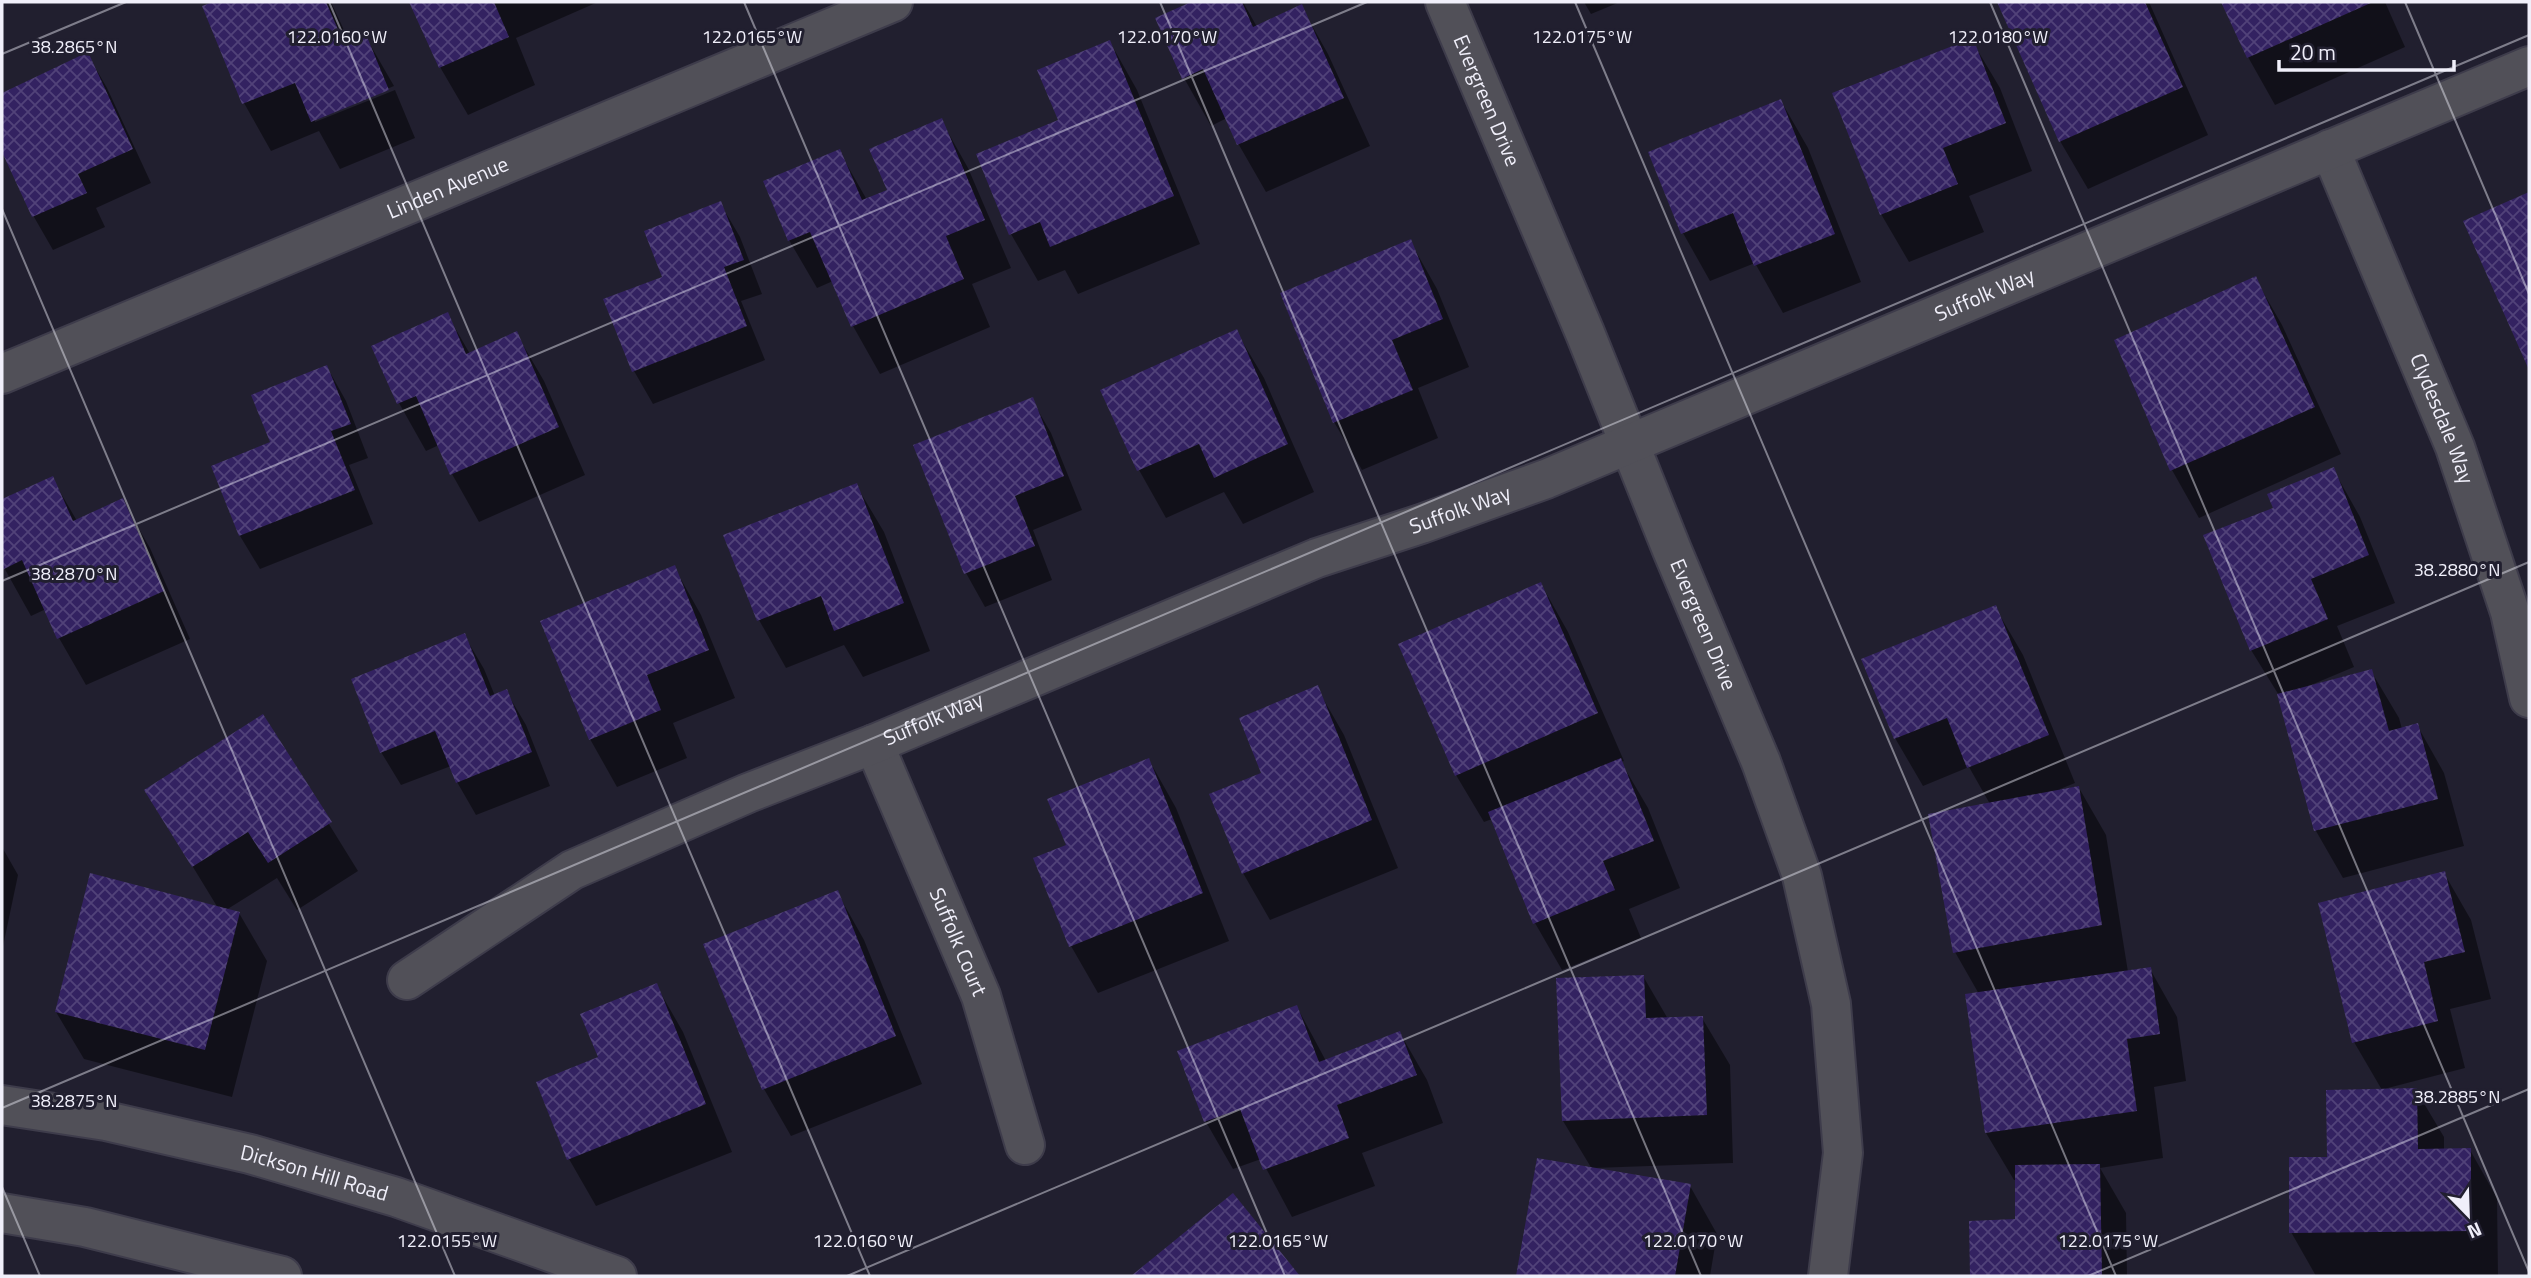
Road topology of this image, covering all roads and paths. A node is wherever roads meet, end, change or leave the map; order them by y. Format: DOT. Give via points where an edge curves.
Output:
graph roads {
  1 [pos="893,2"];
  2 [pos="1445,2"];
  3 [pos="2529,66"];
  4 [pos="2330,149"];
  5 [pos="2,374"];
  6 [pos="1629,443"];
  7 [pos="2529,698"];
  8 [pos="874,744"];
  9 [pos="407,980"];
  10 [pos="2,1105"];
  11 [pos="1025,1144"];
  12 [pos="2,1213"];
  13 [pos="282,1276"];
  14 [pos="617,1276"];
  15 [pos="1828,1276"];
  1 -- 5 [label="street, Linden Avenue"];
  2 -- 6 [label="street, Evergreen Drive"];
  3 -- 4 [label="street, Suffolk Way"];
  4 -- 6 [label="street, Suffolk Way"];
  4 -- 7 [label="street, Clydesdale Way" via="2455,447 2510,612"];
  6 -- 8 [label="street, Suffolk Way" via="1546,479 1317,558"];
  6 -- 15 [label="street, Evergreen Drive" via="1761,762 1801,876 1831,1004 1843,1153"];
  8 -- 9 [label="street, Suffolk Way" via="572,870"];
  8 -- 11 [label="street, Suffolk Court" via="981,996"];
  10 -- 14 [label="street, Dickson Hill Road" via="106,1121 250,1154 396,1197"];
  12 -- 13 [label="street" via="85,1227"];
}
